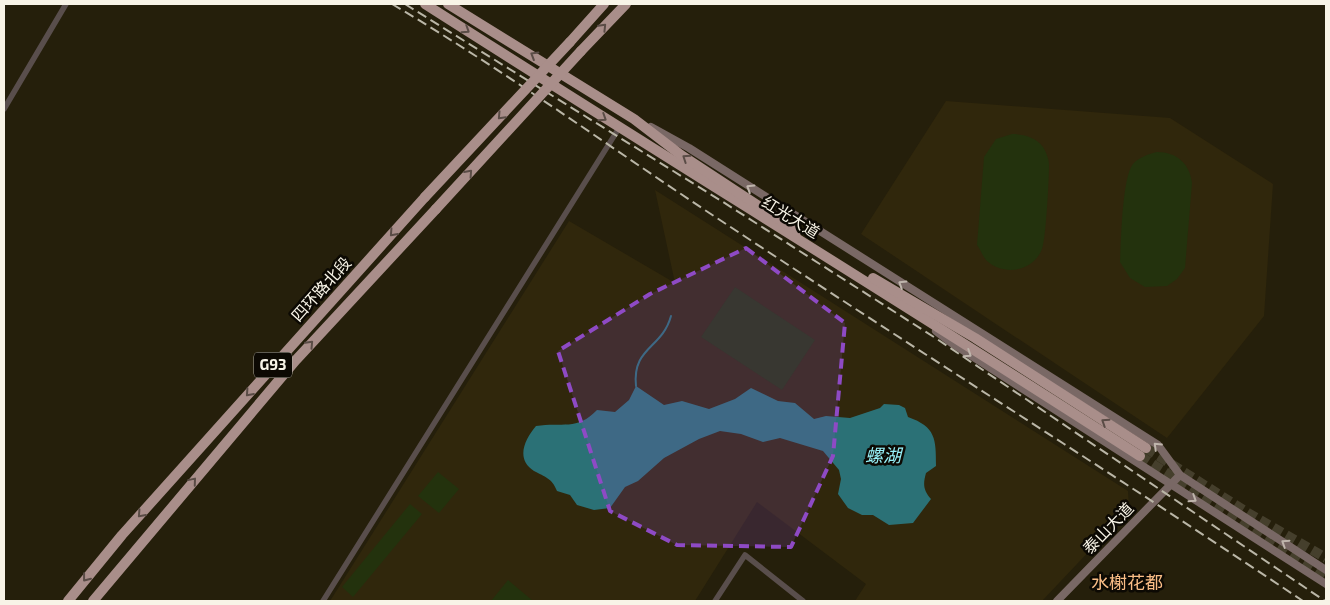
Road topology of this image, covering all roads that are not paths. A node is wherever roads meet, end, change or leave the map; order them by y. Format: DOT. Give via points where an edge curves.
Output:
graph roads {
  1 [pos="66,4"];
  2 [pos="425,4"];
  3 [pos="448,4"];
  4 [pos="604,4"];
  5 [pos="626,4"];
  6 [pos="4,109"];
  7 [pos="634,118"];
  8 [pos="619,128"];
  9 [pos="893,289"];
  10 [pos="901,303"];
  11 [pos="959,320"];
  12 [pos="1180,475"];
  13 [pos="1170,484"];
  14 [pos="1326,570"];
  15 [pos="1326,584"];
  16 [pos="68,601"];
  17 [pos="93,601"];
  18 [pos="323,601"];
  19 [pos="715,601"];
  20 [pos="804,601"];
  21 [pos="1057,601"];
  1 -- 6 [label="street"];
  2 -- 8 [label="highway, 红光大道, one-way"];
  7 -- 3 [label="highway, 红光大道, one-way"];
  4 -- 16 [label="highway, 四环路北段 / G93, one-way, bridge" via="425,197 122,535"];
  17 -- 5 [label="highway, 四环路北段 / G93, one-way, bridge" via="296,360"];
  9 -- 7 [label="highway, 红光大道, one-way" via="681,155"];
  11 -- 7 [label="main road, one-way" via="689,148"];
  8 -- 10 [label="highway, 红光大道"];
  8 -- 18 [label="street"];
  10 -- 9 [label="highway, 红光大道, one-way" via="1143,452 975,338"];
  9 -- 11 [label="highway"];
  10 -- 13 [label="main road, one-way" via="953,344"];
  12 -- 11 [label="main road, one-way" via="1158,445"];
  12 -- 13 [label="main road, 泰山大道"];
  14 -- 12 [label="main road, one-way"];
  13 -- 15 [label="main road, one-way"];
  13 -- 21 [label="main road, 泰山大道"];
  19 -- 20 [label="street" via="745,555"];
}
